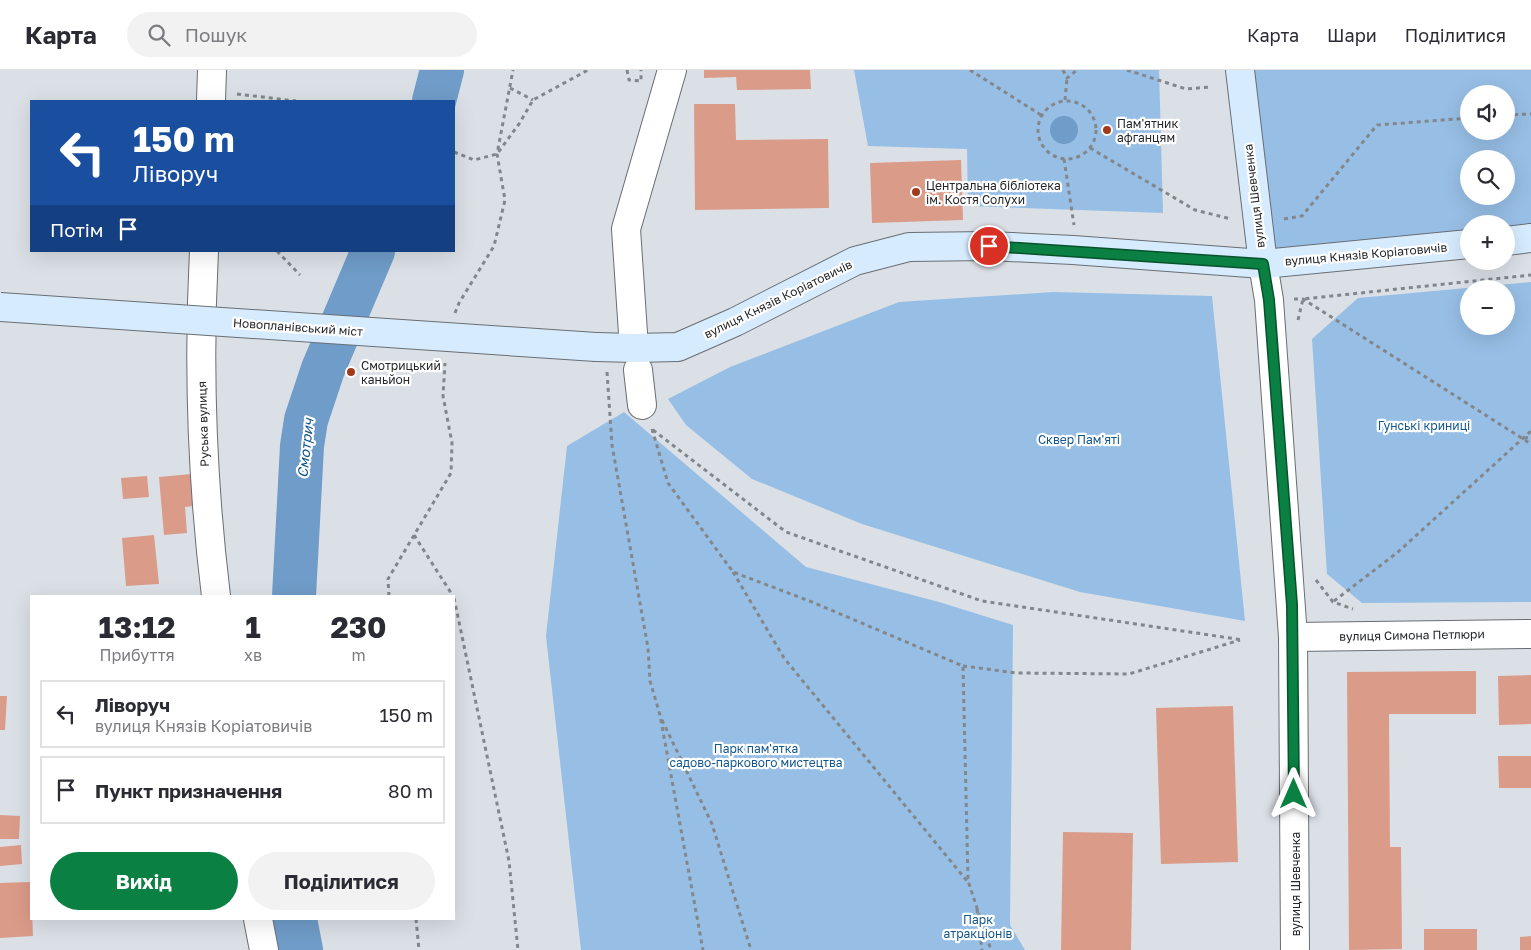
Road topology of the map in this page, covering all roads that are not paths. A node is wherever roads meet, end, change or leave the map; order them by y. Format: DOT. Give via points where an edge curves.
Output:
graph roads {
  1 [pos="672,70"];
  2 [pos="1240,70"];
  3 [pos="1531,238"];
  4 [pos="1515,240"];
  5 [pos="1460,245"];
  6 [pos="204,252"];
  7 [pos="1263,264"];
  8 [pos="0,307"];
  9 [pos="601,356"];
  10 [pos="636,359"];
  11 [pos="647,417"];
  12 [pos="216,595"];
  13 [pos="1531,634"];
  14 [pos="1293,637"];
  15 [pos="258,920"];
  16 [pos="264,950"];
  17 [pos="1295,950"];
  1 -- 10 [label="street" via="626,229"];
  2 -- 7 [label="main road, вулиця Шевченка"];
  3 -- 4 [label="main road"];
  5 -- 7 [label="main road, вулиця Князів Коріатовичів"];
  6 -- 12 [label="street, Руська вулиця" via="202,408"];
  7 -- 10 [label="main road, вулиця Князів Коріатовичів" via="1073,250 909,247 855,261 735,322 678,347"];
  7 -- 14 [label="street, вулиця Шевченка" via="1269,300"];
  8 -- 9 [label="main road, Новопланівський міст, bridge"];
  9 -- 10 [label="main road, вулиця Князів Коріатовичів"];
  10 -- 11 [label="street"];
  13 -- 14 [label="street, вулиця Симона Петлюри"];
  14 -- 17 [label="street, вулиця Шевченка"];
  15 -- 16 [label="street"];
}
